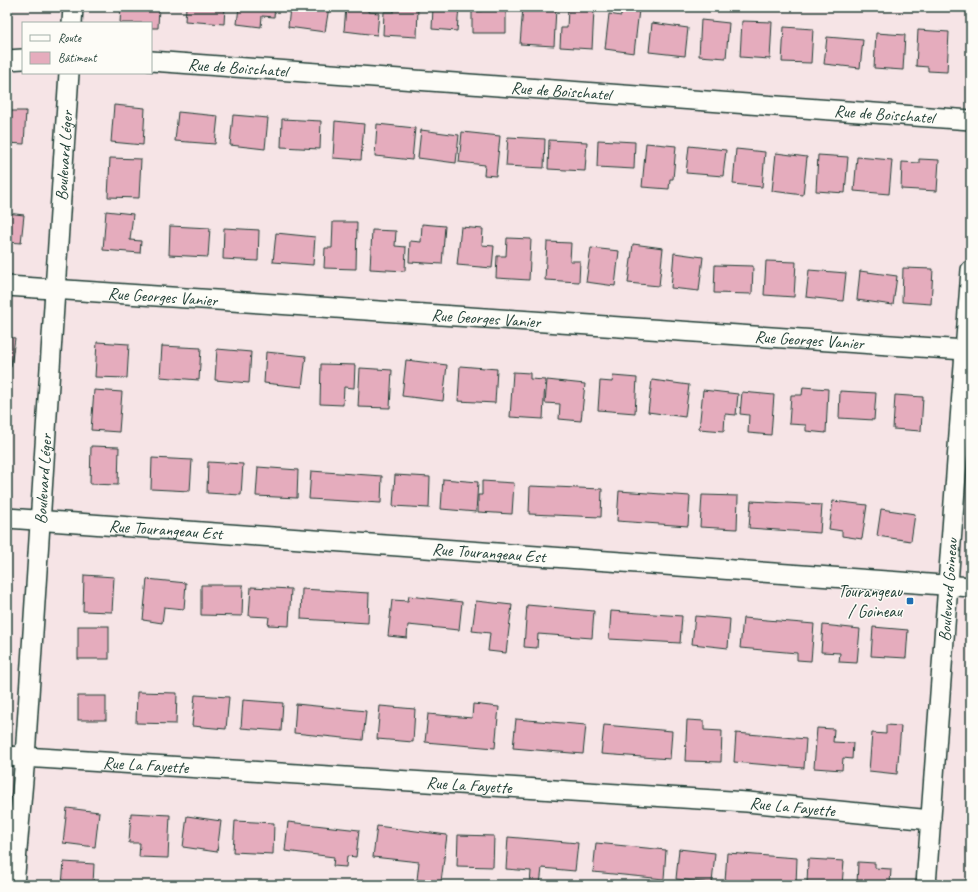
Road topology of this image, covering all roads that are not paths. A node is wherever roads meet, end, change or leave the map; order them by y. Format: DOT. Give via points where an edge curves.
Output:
graph roads {
  1 [pos="73,7"];
  2 [pos="72,22"];
  3 [pos="22,59"];
  4 [pos="7,60"];
  5 [pos="152,61"];
  6 [pos="69,74"];
  7 [pos="971,120"];
  8 [pos="971,270"];
  9 [pos="7,286"];
  10 [pos="55,289"];
  11 [pos="965,350"];
  12 [pos="7,518"];
  13 [pos="40,520"];
  14 [pos="948,585"];
  15 [pos="971,587"];
  16 [pos="16,756"];
  17 [pos="931,820"];
  18 [pos="14,885"];
  19 [pos="926,885"];
  1 -- 2 [label="street"];
  3 -- 4 [label="street"];
  5 -- 7 [label="street, Rue de Boischatel"];
  6 -- 10 [label="street, Boulevard Léger"];
  8 -- 11 [label="street, Boulevard Goineau"];
  9 -- 10 [label="street, Rue Georges Vanier"];
  10 -- 11 [label="street, Rue Georges Vanier"];
  10 -- 13 [label="street, Boulevard Léger"];
  11 -- 14 [label="street, Boulevard Goineau"];
  12 -- 13 [label="street, Rue Tourangeau Est"];
  13 -- 14 [label="street, Rue Tourangeau Est"];
  13 -- 16 [label="street, Boulevard Léger"];
  14 -- 15 [label="street, Rue Tourangeau Est"];
  14 -- 17 [label="street, Boulevard Goineau"];
  16 -- 17 [label="street, Rue La Fayette" via="747,802"];
  16 -- 18 [label="street, Boulevard Léger"];
  17 -- 19 [label="street, Boulevard Goineau"];
}
